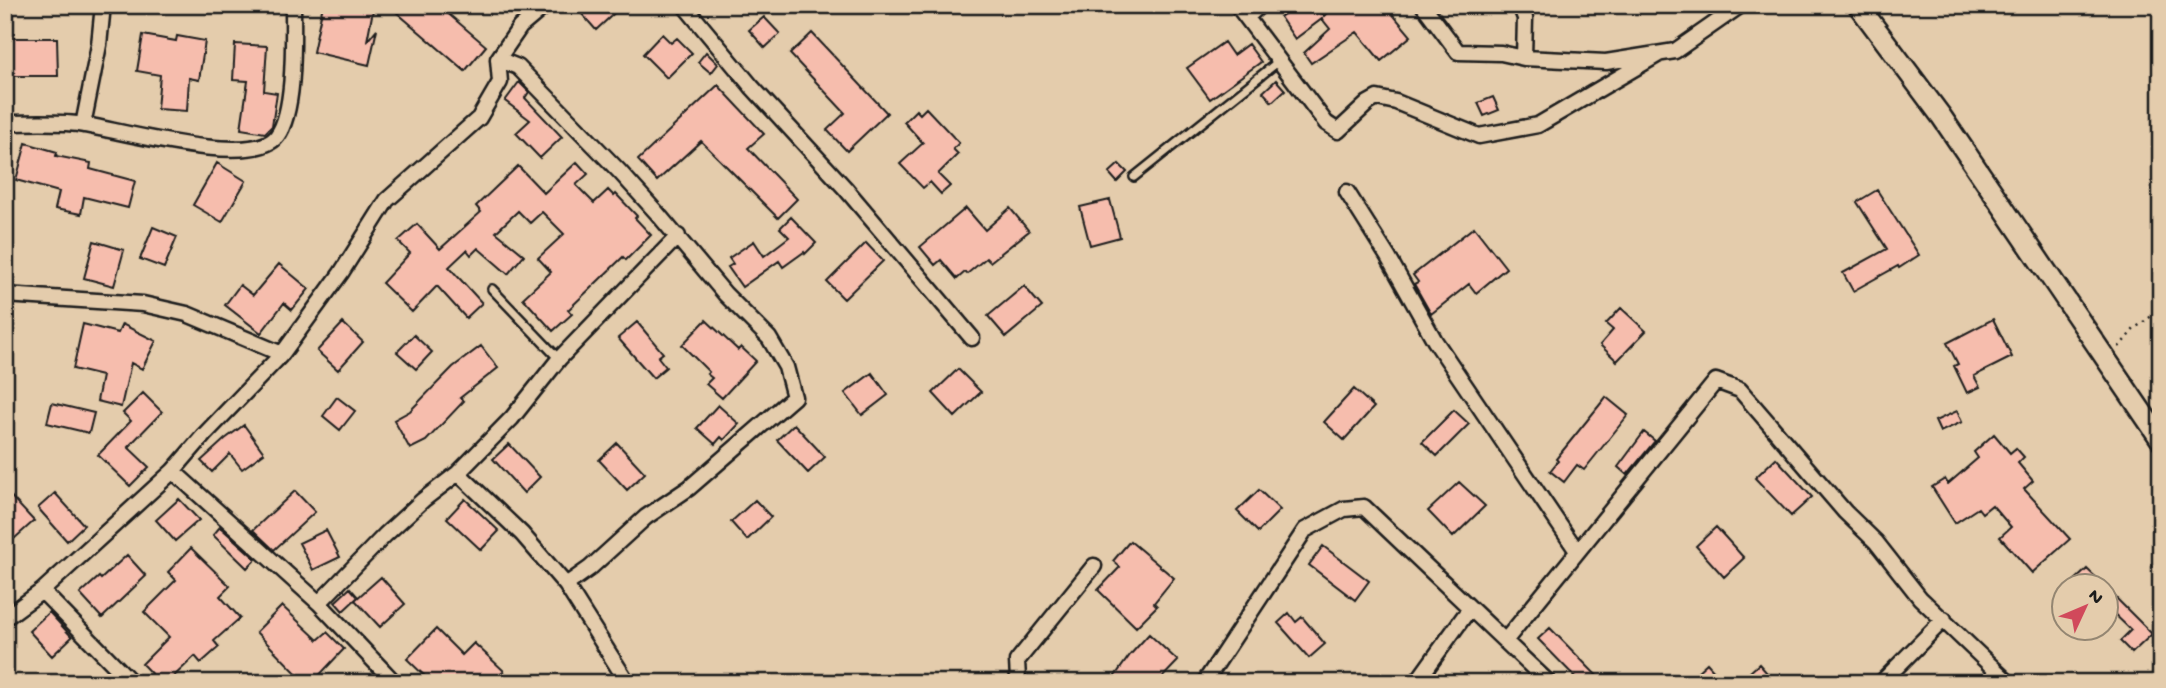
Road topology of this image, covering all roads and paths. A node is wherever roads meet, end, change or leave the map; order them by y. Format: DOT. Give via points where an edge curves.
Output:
graph roads {
  1 [pos="103,5"];
  2 [pos="293,5"];
  3 [pos="546,5"];
  4 [pos="684,5"];
  5 [pos="1237,5"];
  6 [pos="1260,5"];
  7 [pos="1423,5"];
  8 [pos="1520,5"];
  9 [pos="1741,5"];
  10 [pos="1857,5"];
  11 [pos="1247,17"];
  12 [pos="1658,54"];
  13 [pos="1524,58"];
  14 [pos="498,60"];
  15 [pos="1280,61"];
  16 [pos="5,123"];
  17 [pos="83,125"];
  18 [pos="1133,177"];
  19 [pos="1347,192"];
  20 [pos="678,236"];
  21 [pos="492,289"];
  22 [pos="5,295"];
  23 [pos="2161,309"];
  24 [pos="972,338"];
  25 [pos="282,354"];
  26 [pos="559,359"];
  27 [pos="2108,361"];
  28 [pos="2161,440"];
  29 [pos="173,471"];
  30 [pos="458,473"];
  31 [pos="1577,551"];
  32 [pos="1094,566"];
  33 [pos="566,585"];
  34 [pos="42,591"];
  35 [pos="319,603"];
  36 [pos="1470,608"];
  37 [pos="5,618"];
  38 [pos="1944,619"];
  39 [pos="1505,641"];
  40 [pos="624,677"];
  41 [pos="132,683"];
  42 [pos="395,683"];
  43 [pos="1023,683"];
  44 [pos="1204,683"];
  45 [pos="1416,683"];
  46 [pos="1549,683"];
  47 [pos="1881,683"];
  48 [pos="2009,683"];
  1 -- 17 [label="street"];
  2 -- 17 [label="street" via="286,119 276,139 259,148 243,149 175,145"];
  3 -- 14 [label="street" via="520,27"];
  4 -- 24 [label="street"];
  5 -- 11 [label="street"];
  6 -- 11 [label="street"];
  7 -- 13 [label="street" via="1458,52"];
  8 -- 13 [label="street" via="1525,18"];
  9 -- 12 [label="street" via="1675,51"];
  10 -- 27 [label="main road" via="1941,116"];
  11 -- 15 [label="street"];
  12 -- 13 [label="street" via="1606,62"];
  12 -- 15 [label="street" via="1538,125 1479,135 1377,98 1338,131 1326,123"];
  14 -- 20 [label="street" via="518,67"];
  14 -- 25 [label="street" via="500,82 479,118 387,200"];
  15 -- 18 [label="lane"];
  16 -- 17 [label="street"];
  19 -- 31 [label="street" via="1435,341"];
  20 -- 26 [label="street"];
  20 -- 33 [label="street" via="725,294 769,338 786,368 794,397"];
  21 -- 26 [label="lane"];
  22 -- 25 [label="street" via="143,304 187,314"];
  23 -- 27 [label="path" via="2134,329"];
  25 -- 29 [label="street"];
  26 -- 30 [label="street" via="512,418"];
  27 -- 28 [label="main road"];
  29 -- 34 [label="street"];
  29 -- 35 [label="street"];
  30 -- 33 [label="street" via="522,534"];
  30 -- 35 [label="street" via="385,535"];
  31 -- 38 [label="street" via="1716,381 1740,390 1920,598"];
  31 -- 39 [label="street"];
  32 -- 43 [label="street" via="1017,661 1018,679"];
  33 -- 40 [label="street"];
  34 -- 37 [label="street"];
  34 -- 41 [label="street"];
  35 -- 42 [label="street"];
  36 -- 39 [label="street"];
  36 -- 44 [label="street" via="1364,507 1344,509 1305,530"];
  36 -- 45 [label="street"];
  38 -- 47 [label="street"];
  38 -- 48 [label="street"];
  39 -- 46 [label="street"];
}
